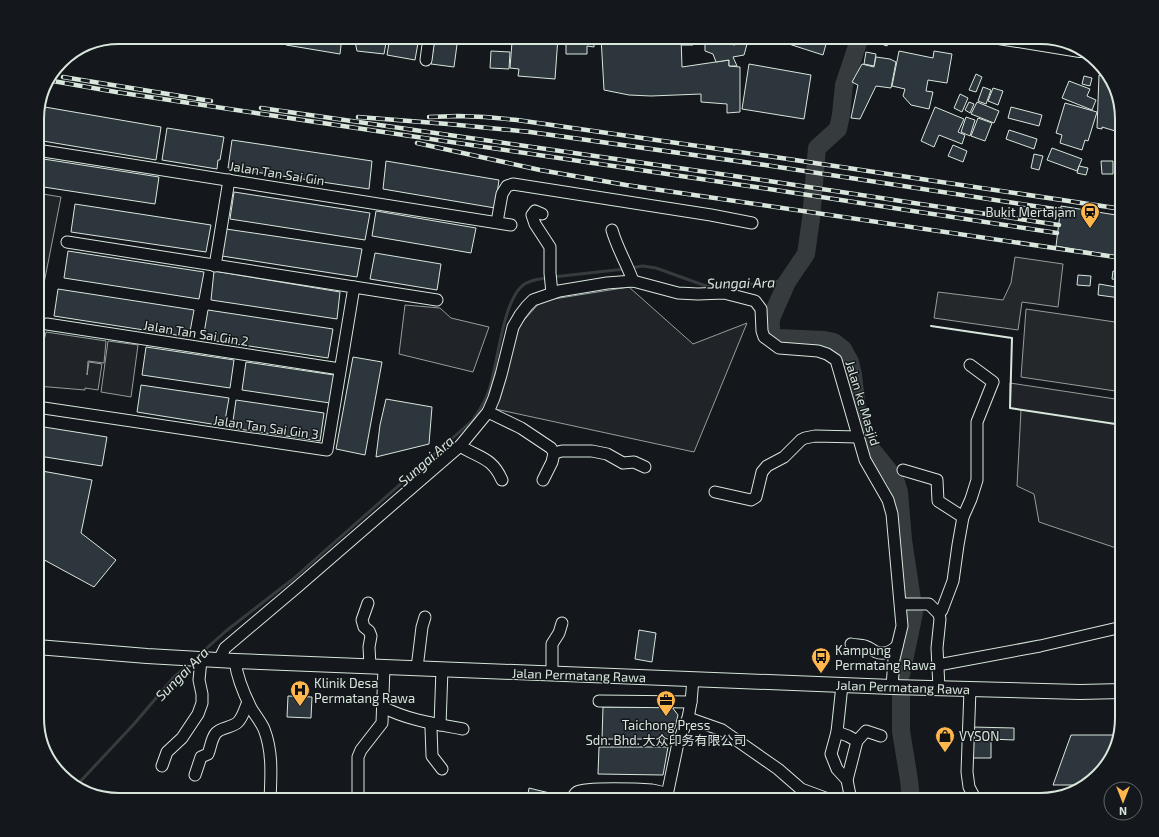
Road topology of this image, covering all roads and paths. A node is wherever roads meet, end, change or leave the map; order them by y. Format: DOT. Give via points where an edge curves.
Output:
graph roads {
  1 [pos="428,44"];
  2 [pos="426,60"];
  3 [pos="44,151"];
  4 [pos="229,180"];
  5 [pos="542,214"];
  6 [pos="497,222"];
  7 [pos="752,223"];
  8 [pos="512,225"];
  9 [pos="612,230"];
  10 [pos="67,242"];
  11 [pos="215,266"];
  12 [pos="632,278"];
  13 [pos="354,287"];
  14 [pos="551,291"];
  15 [pos="437,300"];
  16 [pos="47,324"];
  17 [pos="970,365"];
  18 [pos="340,369"];
  19 [pos="44,408"];
  20 [pos="488,412"];
  21 [pos="858,437"];
  22 [pos="460,446"];
  23 [pos="554,453"];
  24 [pos="645,467"];
  25 [pos="903,470"];
  26 [pos="502,480"];
  27 [pos="544,480"];
  28 [pos="715,492"];
  29 [pos="964,517"];
  30 [pos="368,603"];
  31 [pos="902,604"];
  32 [pos="939,614"];
  33 [pos="425,617"];
  34 [pos="562,623"];
  35 [pos="1115,629"];
  36 [pos="852,644"];
  37 [pos="897,646"];
  38 [pos="44,648"];
  39 [pos="201,660"];
  40 [pos="219,660"];
  41 [pos="235,661"];
  42 [pos="938,665"];
  43 [pos="370,666"];
  44 [pos="384,667"];
  45 [pos="417,668"];
  46 [pos="442,669"];
  47 [pos="552,674"];
  48 [pos="693,679"];
  49 [pos="842,685"];
  50 [pos="898,687"];
  51 [pos="939,688"];
  52 [pos="970,689"];
  53 [pos="1115,691"];
  54 [pos="599,701"];
  55 [pos="248,702"];
  56 [pos="691,702"];
  57 [pos="383,707"];
  58 [pos="688,718"];
  59 [pos="435,724"];
  60 [pos="463,729"];
  61 [pos="837,732"];
  62 [pos="881,736"];
  63 [pos="857,741"];
  64 [pos="162,766"];
  65 [pos="442,769"];
  66 [pos="195,775"];
  67 [pos="847,780"];
  68 [pos="270,793"];
  69 [pos="358,793"];
  70 [pos="577,793"];
  71 [pos="658,793"];
  72 [pos="668,793"];
  73 [pos="812,793"];
  74 [pos="850,793"];
  75 [pos="972,793"];
  1 -- 2 [label="street"];
  3 -- 4 [label="street, Jalan Tan Sai Gin"];
  4 -- 6 [label="street, Jalan Tan Sai Gin"];
  4 -- 11 [label="street"];
  5 -- 14 [label="street" via="535,211 532,215 550,247"];
  6 -- 7 [label="street" via="502,194 507,186 513,184"];
  6 -- 8 [label="street, Jalan Tan Sai Gin"];
  9 -- 12 [label="street"];
  10 -- 11 [label="street"];
  11 -- 13 [label="street"];
  12 -- 14 [label="street, Jalan ke Masjid"];
  12 -- 21 [label="street, Jalan ke Masjid" via="678,292 724,294 755,301 761,309 764,337 780,348 818,351 836,360"];
  13 -- 15 [label="street"];
  13 -- 18 [label="street, Jalan Tan Sai Gin 3"];
  14 -- 20 [label="street, Jalan ke Masjid" via="533,300 513,327 501,376"];
  16 -- 18 [label="street, Jalan Tan Sai Gin 2"];
  17 -- 29 [label="street" via="993,382 977,422 978,480"];
  18 -- 19 [label="street, Jalan Tan Sai Gin 3" via="327,450"];
  20 -- 22 [label="street, Jalan ke Masjid"];
  20 -- 23 [label="street" via="521,428 551,448"];
  21 -- 28 [label="street" via="805,438 784,457 767,466 762,472 756,497 751,500"];
  21 -- 31 [label="street, Jalan ke Masjid" via="865,460 888,500 892,514 897,578"];
  22 -- 26 [label="street" via="493,464"];
  22 -- 40 [label="street, Jalan ke Masjid" via="225,648"];
  23 -- 24 [label="street" via="592,451 607,454 623,463 634,462"];
  23 -- 27 [label="street"];
  25 -- 29 [label="street" via="937,480 938,501"];
  29 -- 32 [label="street" via="953,581"];
  30 -- 43 [label="street" via="362,620 371,636"];
  31 -- 32 [label="street" via="929,604"];
  31 -- 37 [label="street, Jalan ke Masjid" via="902,626"];
  32 -- 42 [label="street"];
  33 -- 45 [label="street"];
  34 -- 47 [label="street" via="552,644"];
  35 -- 42 [label="street"];
  36 -- 37 [label="street" via="886,653"];
  37 -- 50 [label="street, Jalan ke Masjid"];
  38 -- 39 [label="main road, Jalan Permatang Rawa"];
  39 -- 40 [label="main road, Jalan Permatang Rawa"];
  39 -- 64 [label="street" via="198,680 202,703 198,714 182,738 167,752"];
  40 -- 41 [label="main road, Jalan Permatang Rawa"];
  41 -- 43 [label="main road, Jalan Permatang Rawa"];
  41 -- 55 [label="street"];
  42 -- 51 [label="street"];
  43 -- 44 [label="main road, Jalan Permatang Rawa"];
  44 -- 45 [label="main road, Jalan Permatang Rawa"];
  44 -- 57 [label="street"];
  45 -- 46 [label="main road, Jalan Permatang Rawa"];
  46 -- 47 [label="main road, Jalan Permatang Rawa"];
  46 -- 59 [label="street"];
  47 -- 48 [label="main road, Jalan Permatang Rawa"];
  48 -- 49 [label="main road, Jalan Permatang Rawa"];
  48 -- 56 [label="street"];
  49 -- 50 [label="main road, Jalan Permatang Rawa"];
  49 -- 61 [label="street"];
  50 -- 51 [label="main road, Jalan Permatang Rawa"];
  51 -- 52 [label="main road, Jalan Permatang Rawa"];
  52 -- 53 [label="main road, Jalan Permatang Rawa"];
  52 -- 75 [label="street" via="967,772"];
  54 -- 56 [label="street"];
  55 -- 66 [label="street" via="238,722 216,733 208,754 200,760"];
  55 -- 68 [label="street" via="264,728 269,747"];
  56 -- 58 [label="street"];
  57 -- 59 [label="street" via="395,714"];
  57 -- 69 [label="street" via="382,723 358,757"];
  58 -- 72 [label="street" via="678,744"];
  58 -- 73 [label="street" via="722,730 778,769 801,789"];
  59 -- 60 [label="street"];
  59 -- 65 [label="street" via="431,728 432,756"];
  61 -- 63 [label="street"];
  61 -- 67 [label="street" via="831,754 837,769"];
  62 -- 63 [label="street" via="866,731"];
  63 -- 67 [label="street"];
  67 -- 74 [label="street"];
  70 -- 71 [label="street" via="587,789 639,789"];
}
